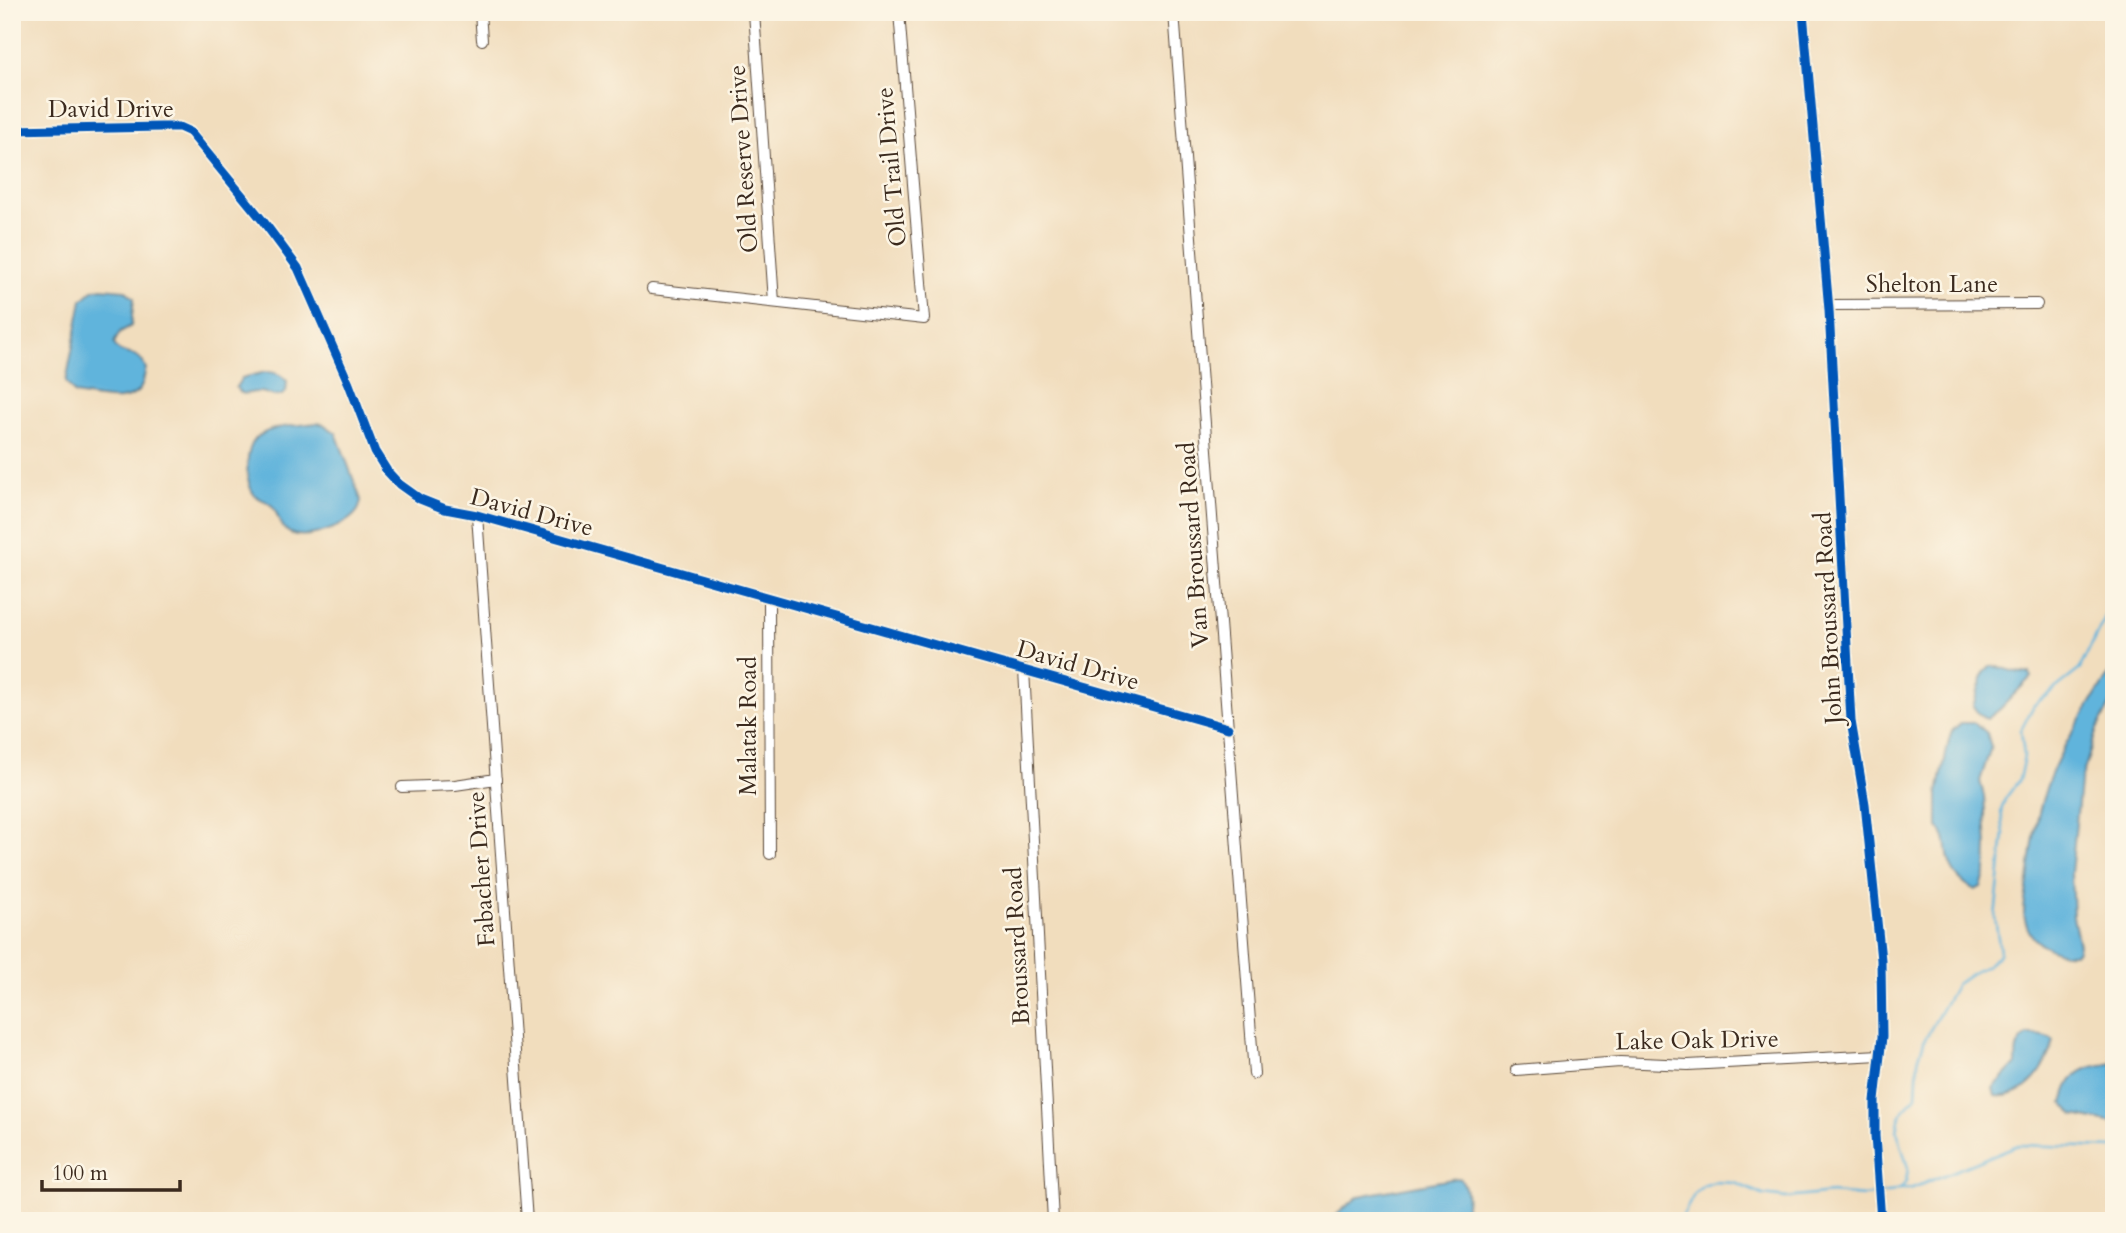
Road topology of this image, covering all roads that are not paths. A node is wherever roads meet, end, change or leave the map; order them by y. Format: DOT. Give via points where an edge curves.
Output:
graph roads {
  1 [pos="480,12"];
  2 [pos="754,12"];
  3 [pos="899,12"];
  4 [pos="1174,12"];
  5 [pos="1802,12"];
  6 [pos="482,40"];
  7 [pos="12,130"];
  8 [pos="652,289"];
  9 [pos="774,302"];
  10 [pos="2037,304"];
  11 [pos="1828,305"];
  12 [pos="477,515"];
  13 [pos="769,598"];
  14 [pos="1024,669"];
  15 [pos="1228,728"];
  16 [pos="496,779"];
  17 [pos="402,787"];
  18 [pos="770,854"];
  19 [pos="1880,1055"];
  20 [pos="1516,1070"];
  21 [pos="1254,1074"];
  22 [pos="1881,1219"];
  23 [pos="527,1221"];
  24 [pos="1053,1221"];
  1 -- 6 [label="street"];
  2 -- 9 [label="street, Old Reserve Drive"];
  3 -- 9 [label="street, Old Trail Drive" via="924,319"];
  4 -- 15 [label="street, Van Broussard Road"];
  5 -- 11 [label="street, John Broussard Road"];
  7 -- 12 [label="street, David Drive" via="179,127 190,132 298,268 387,471 421,499"];
  8 -- 9 [label="street"];
  10 -- 11 [label="street, Shelton Lane"];
  11 -- 19 [label="street, John Broussard Road" via="1852,721 1881,960"];
  12 -- 13 [label="street, David Drive"];
  12 -- 16 [label="street, Fabacher Drive"];
  13 -- 14 [label="street, David Drive"];
  13 -- 18 [label="street, Malatak Road"];
  14 -- 15 [label="street, David Drive"];
  14 -- 24 [label="street, Broussard Road"];
  15 -- 21 [label="street, Van Broussard Road"];
  16 -- 17 [label="street"];
  16 -- 23 [label="street, Fabacher Drive"];
  19 -- 20 [label="street, Lake Oak Drive" via="1688,1065 1620,1062"];
  19 -- 22 [label="street, John Broussard Road" via="1875,1101"];
}
